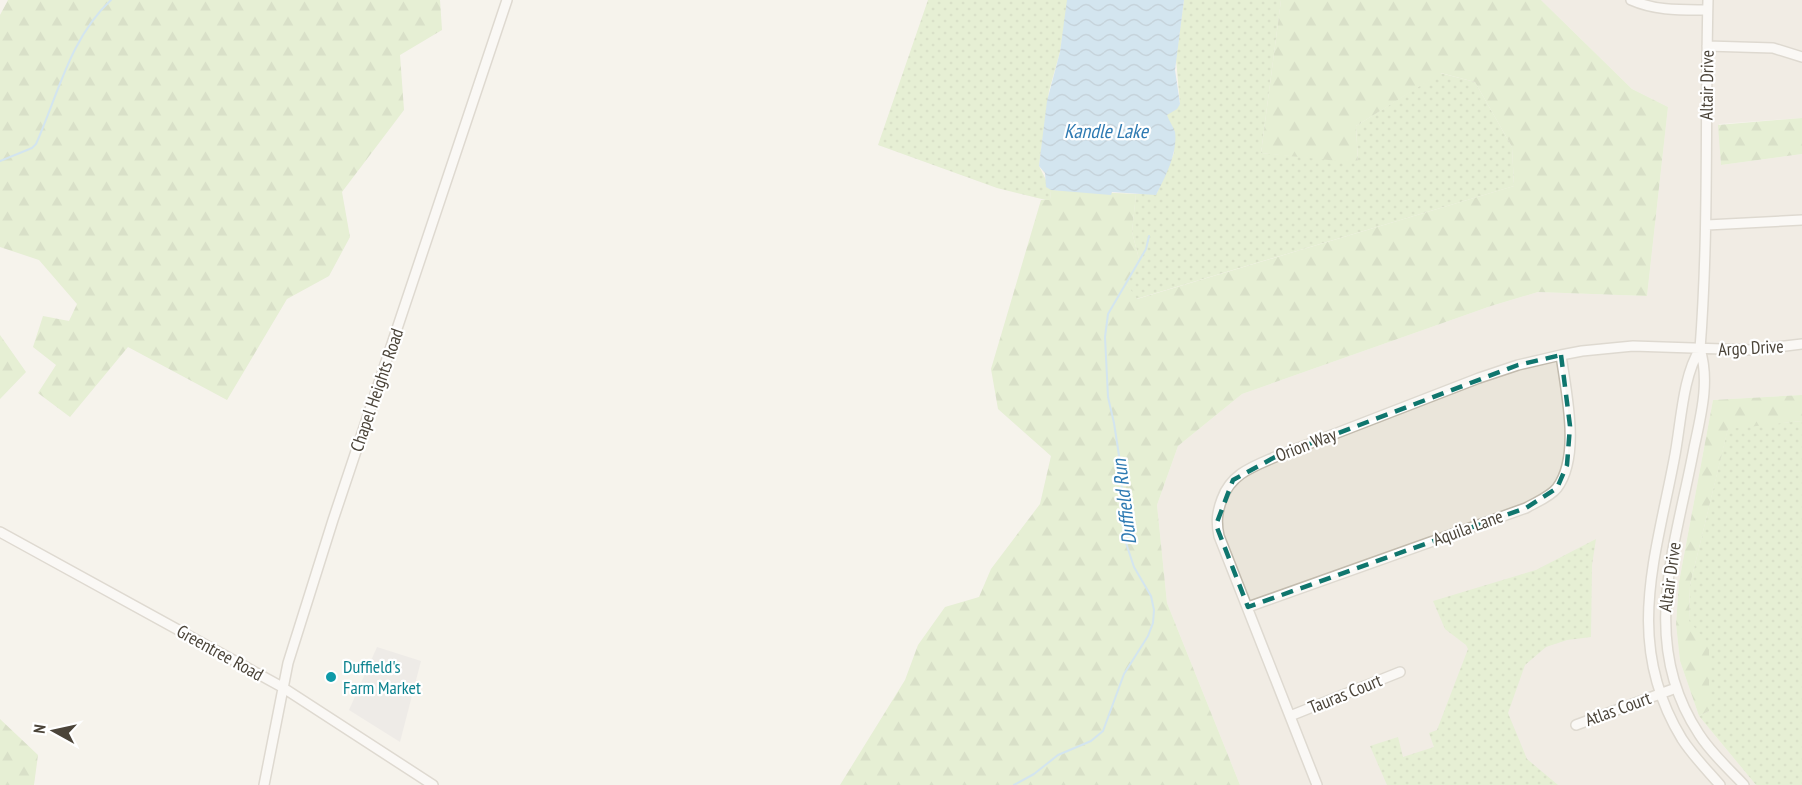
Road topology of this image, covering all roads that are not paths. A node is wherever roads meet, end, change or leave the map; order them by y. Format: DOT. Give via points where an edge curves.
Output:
graph roads {
  1 [pos="507,0"];
  2 [pos="1631,0"];
  3 [pos="1708,5"];
  4 [pos="1707,46"];
  5 [pos="1802,57"];
  6 [pos="1802,220"];
  7 [pos="1707,225"];
  8 [pos="1802,344"];
  9 [pos="1700,349"];
  10 [pos="1560,355"];
  11 [pos="0,532"];
  12 [pos="1248,607"];
  13 [pos="1400,672"];
  14 [pos="282,687"];
  15 [pos="1676,688"];
  16 [pos="1661,693"];
  17 [pos="1290,716"];
  18 [pos="1576,725"];
  19 [pos="264,785"];
  20 [pos="433,785"];
  21 [pos="1317,785"];
  22 [pos="1720,785"];
  23 [pos="1744,785"];
  1 -- 14 [label="street, Chapel Heights Road" via="333,520"];
  2 -- 3 [label="street" via="1668,10"];
  3 -- 4 [label="street, Altair Drive"];
  4 -- 5 [label="street" via="1773,48"];
  4 -- 7 [label="street, Altair Drive"];
  6 -- 7 [label="street"];
  7 -- 9 [label="street, Altair Drive"];
  8 -- 9 [label="street, Argo Drive" via="1760,350"];
  9 -- 10 [label="street, Orion Way" via="1633,346"];
  9 -- 15 [label="street, Altair Drive" via="1705,376 1701,410 1665,594 1666,643"];
  9 -- 16 [label="street, Altair Drive" via="1688,376 1649,589 1650,646"];
  10 -- 12 [label="street, Aquila Lane" via="1568,405 1569,448 1557,488 1526,508"];
  10 -- 12 [label="street, Orion Way" via="1468,382 1240,473 1225,491 1216,525"];
  11 -- 14 [label="street, Greentree Road"];
  12 -- 17 [label="street, Orion Way"];
  13 -- 17 [label="street, Tauras Court"];
  14 -- 19 [label="street, Chapel Heights Road"];
  14 -- 20 [label="street, Greentree Road"];
  15 -- 16 [label="street, Atlas Court"];
  15 -- 23 [label="street, Altair Drive" via="1697,731"];
  16 -- 18 [label="street, Atlas Court"];
  16 -- 22 [label="street, Altair Drive" via="1683,741"];
  17 -- 21 [label="street, Orion Way"];
}
